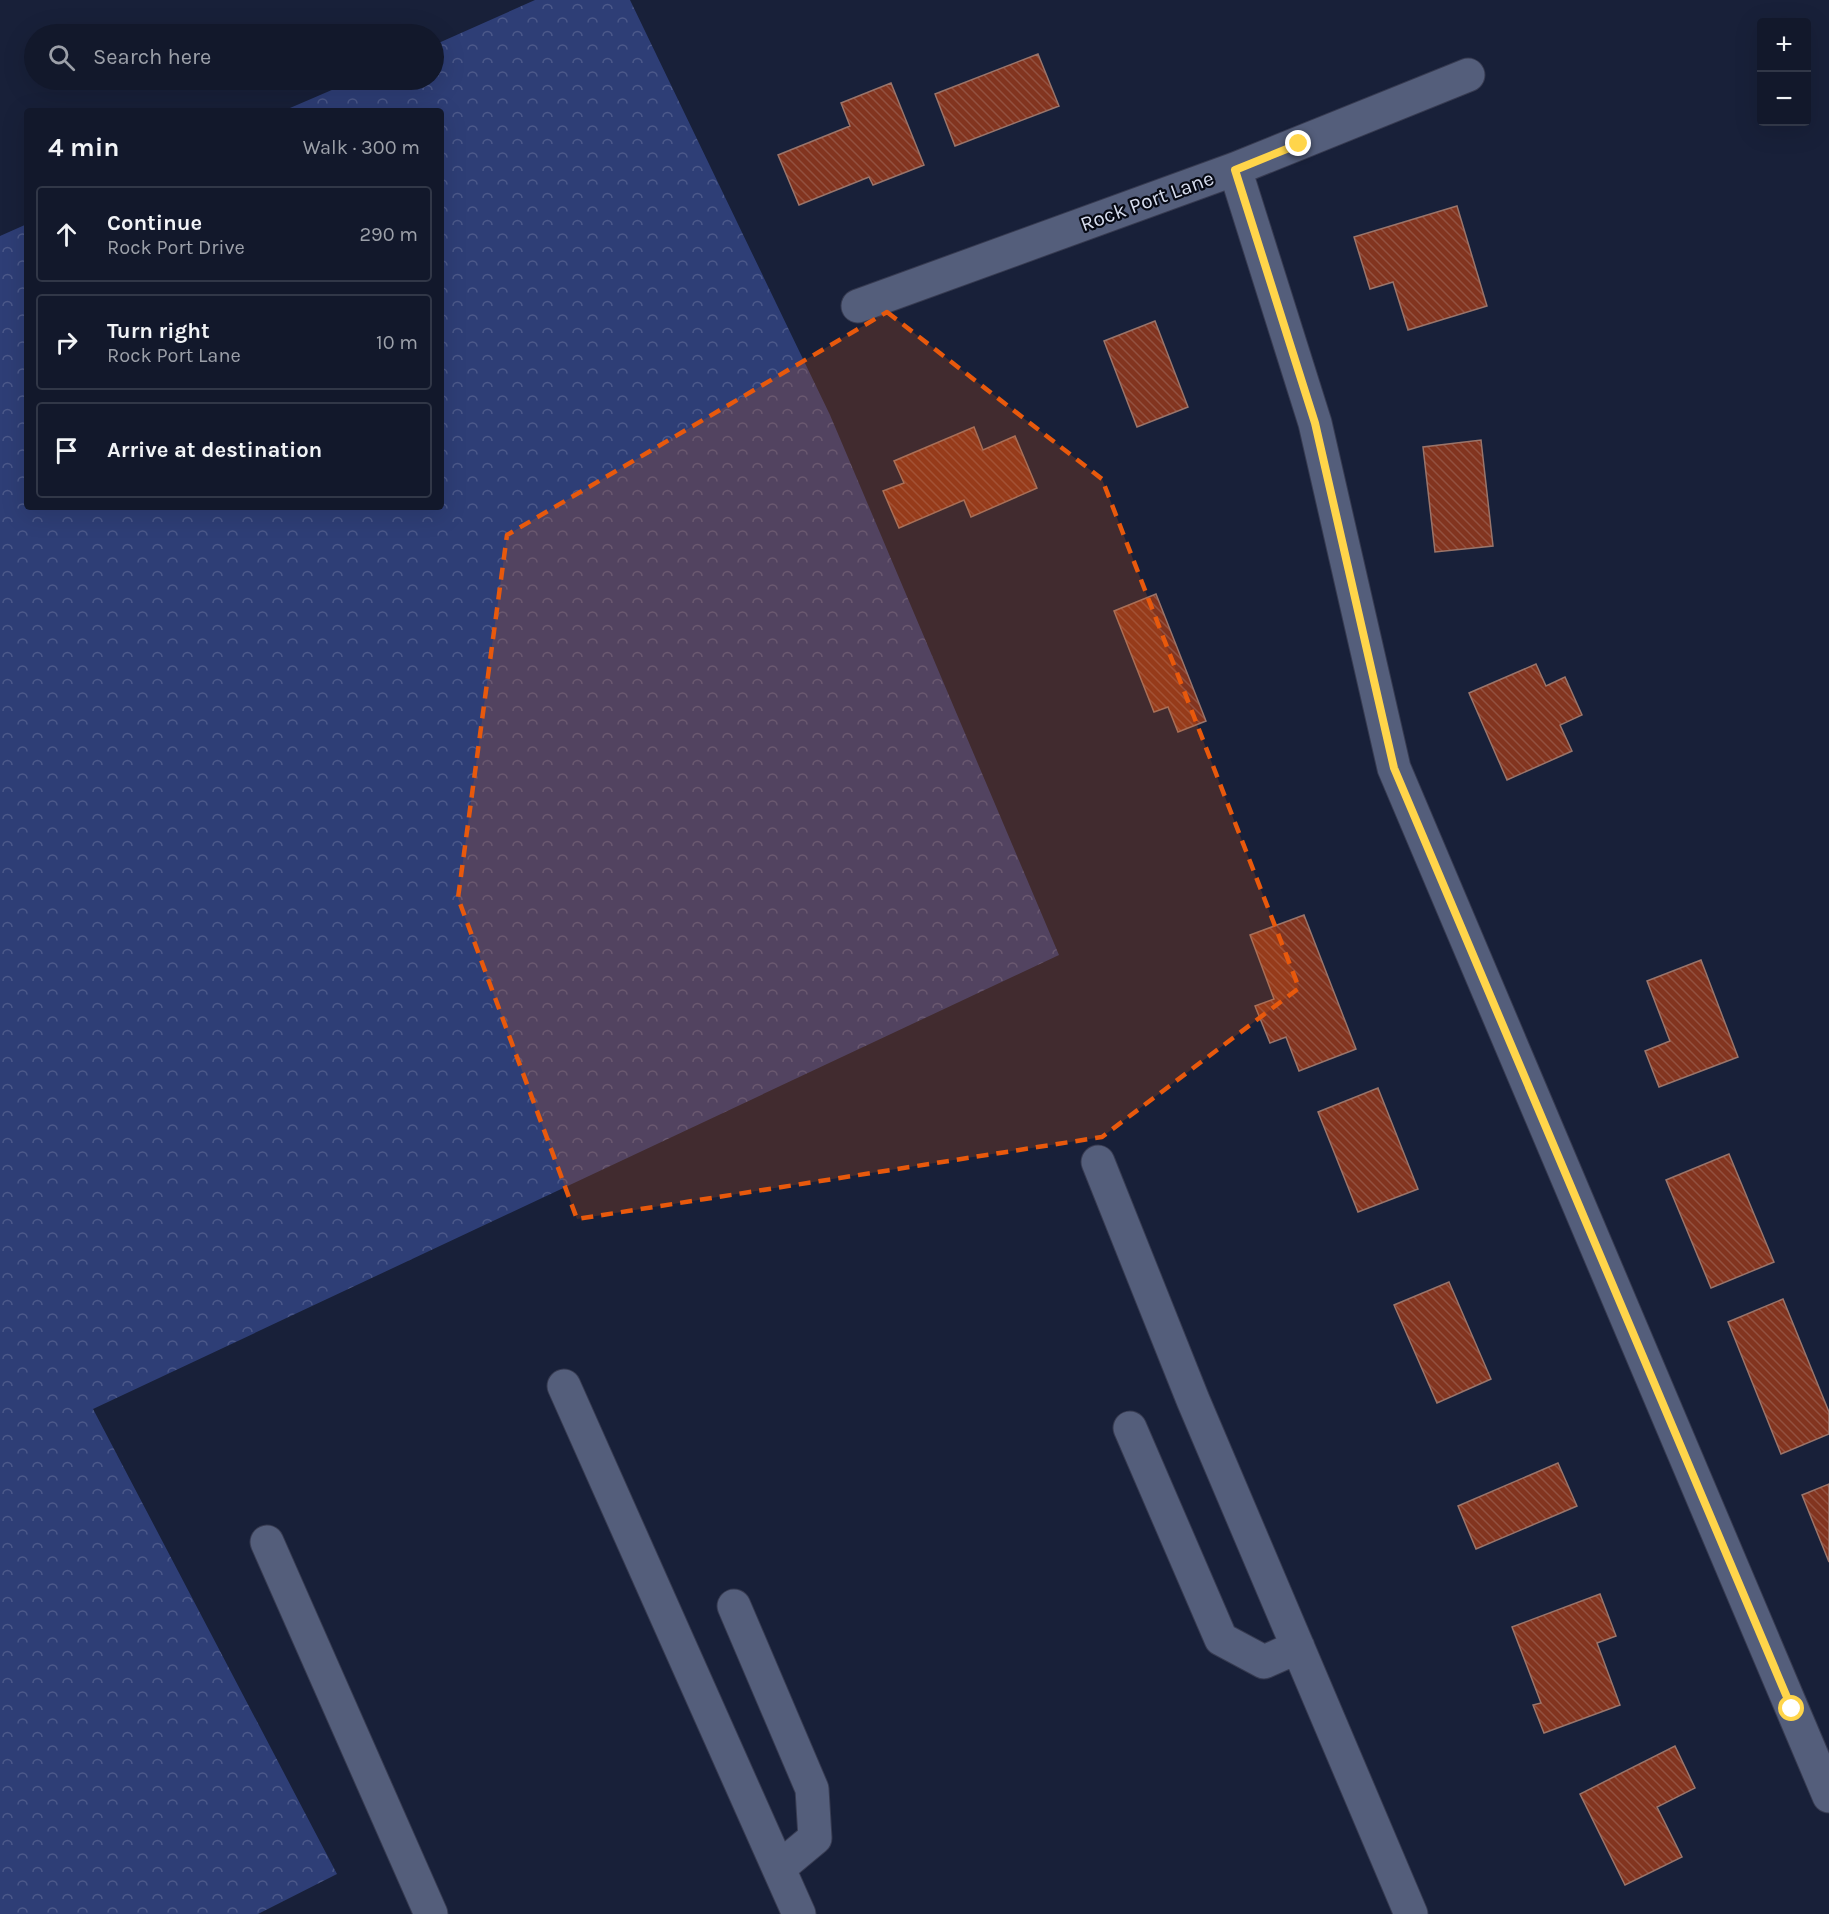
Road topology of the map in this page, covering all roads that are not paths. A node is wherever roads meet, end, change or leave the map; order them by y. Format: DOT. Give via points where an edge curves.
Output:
graph roads {
  1 [pos="1468,75"];
  2 [pos="1235,170"];
  3 [pos="858,306"];
  4 [pos="1098,1162"];
  5 [pos="564,1386"];
  6 [pos="1130,1428"];
  7 [pos="267,1542"];
  8 [pos="734,1606"];
  9 [pos="1298,1647"];
  10 [pos="1829,1796"];
  11 [pos="779,1868"];
  12 [pos="430,1914"];
  13 [pos="799,1914"];
  14 [pos="1411,1914"];
  1 -- 2 [label="street, Rock Port Lane"];
  2 -- 3 [label="street, Rock Port Lane"];
  2 -- 10 [label="street" via="1315,423 1394,768"];
  4 -- 9 [label="street"];
  5 -- 11 [label="street"];
  6 -- 9 [label="street" via="1221,1639 1264,1662"];
  7 -- 12 [label="street"];
  8 -- 11 [label="street" via="812,1789 815,1838"];
  9 -- 14 [label="street"];
  11 -- 13 [label="street"];
}
